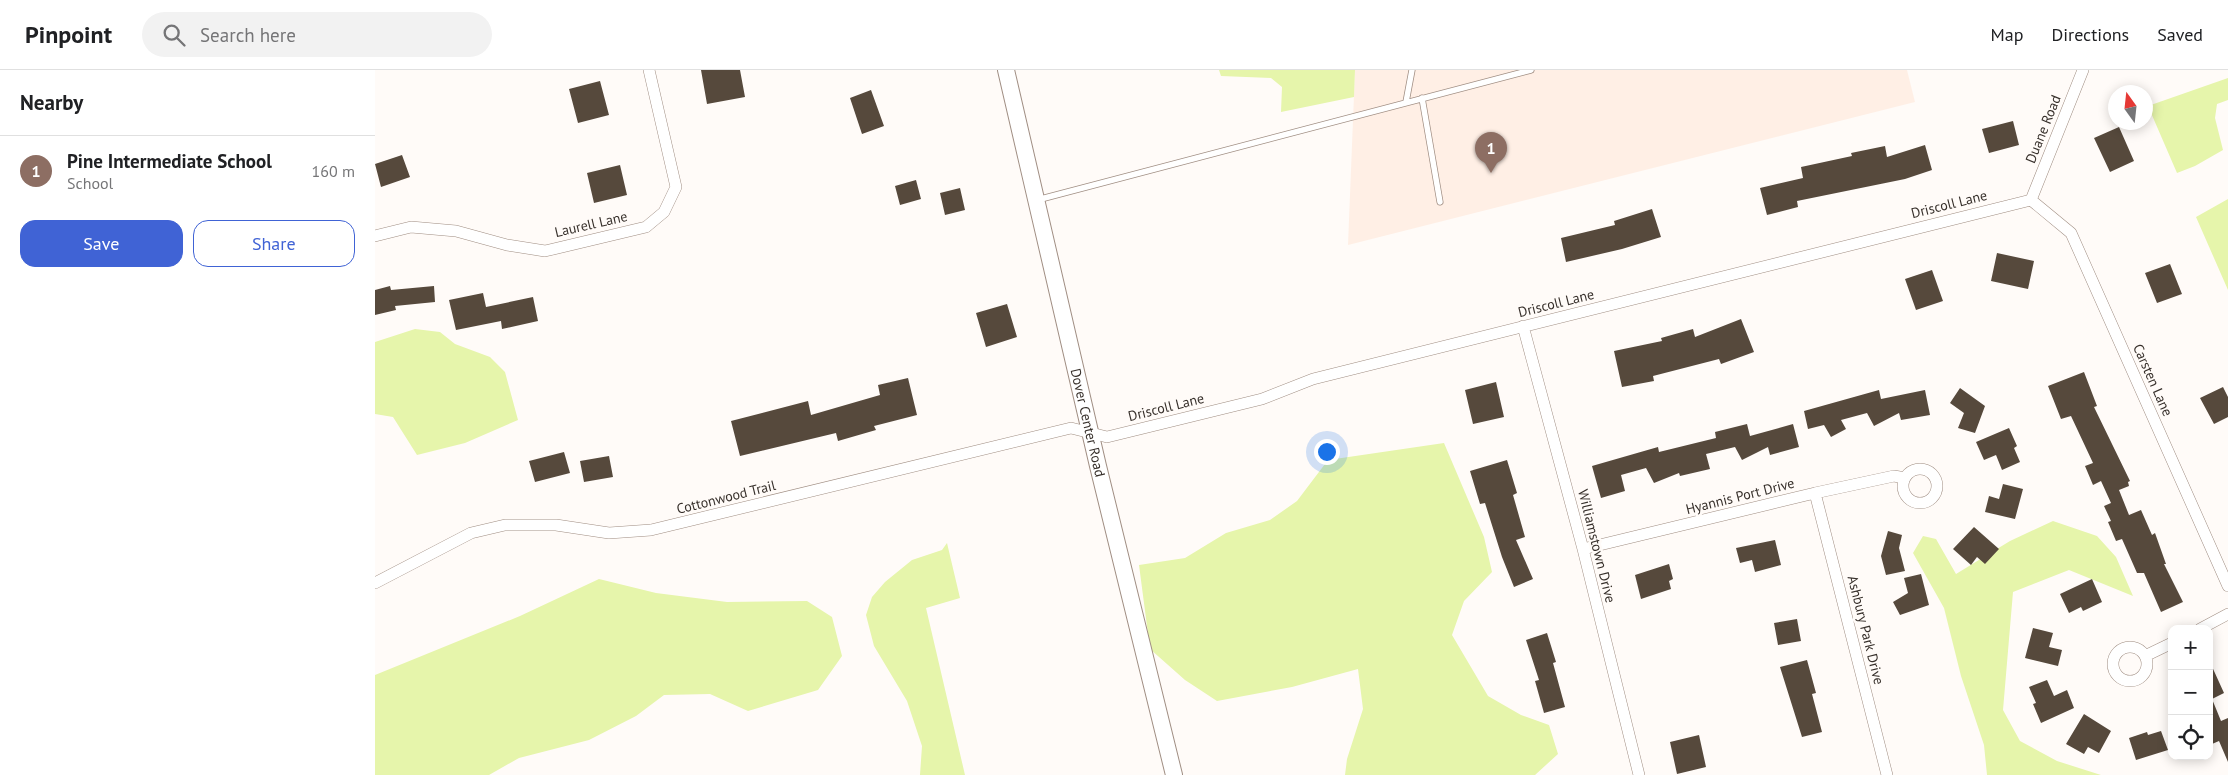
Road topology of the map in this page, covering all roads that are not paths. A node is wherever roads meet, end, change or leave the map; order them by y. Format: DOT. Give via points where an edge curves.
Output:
graph roads {
  1 [pos="649,70"];
  2 [pos="1007,70"];
  3 [pos="1412,70"];
  4 [pos="1531,70"];
  5 [pos="2083,70"];
  6 [pos="1422,98"];
  7 [pos="1406,102"];
  8 [pos="1037,200"];
  9 [pos="2031,200"];
  10 [pos="1440,202"];
  11 [pos="375,236"];
  12 [pos="1523,326"];
  13 [pos="1091,432"];
  14 [pos="1905,478"];
  15 [pos="1815,493"];
  16 [pos="1583,550"];
  17 [pos="375,583"];
  18 [pos="2228,586"];
  19 [pos="2228,614"];
  20 [pos="2207,625"];
  21 [pos="2168,645"];
  22 [pos="2145,656"];
  23 [pos="1174,775"];
  24 [pos="1639,775"];
  25 [pos="1887,775"];
  1 -- 11 [label="street, Laurell Lane" via="676,187 664,212 646,227 545,250 507,245 456,231 411,227"];
  2 -- 8 [label="street, Dover Center Road"];
  3 -- 7 [label="lane"];
  4 -- 6 [label="lane"];
  5 -- 9 [label="street, Duane Road"];
  6 -- 7 [label="lane"];
  6 -- 10 [label="lane"];
  7 -- 8 [label="lane"];
  8 -- 13 [label="street, Dover Center Road"];
  9 -- 12 [label="street, Driscoll Lane"];
  9 -- 18 [label="street, Carsten Lane" via="2071,233"];
  12 -- 13 [label="street, Driscoll Lane" via="1313,379 1262,399 1153,426 1107,437"];
  12 -- 16 [label="street, Williamstown Drive"];
  13 -- 17 [label="street, Cottonwood Trail" via="1071,428 651,530 609,533 556,525 505,524 471,533"];
  13 -- 23 [label="street, Dover Center Road"];
  14 -- 15 [label="street, Hyannis Port Drive" via="1894,476"];
  15 -- 16 [label="street, Hyannis Port Drive"];
  15 -- 25 [label="street, Ashbury Park Drive"];
  16 -- 24 [label="street, Williamstown Drive"];
  19 -- 20 [label="street"];
  21 -- 22 [label="street"];
}
